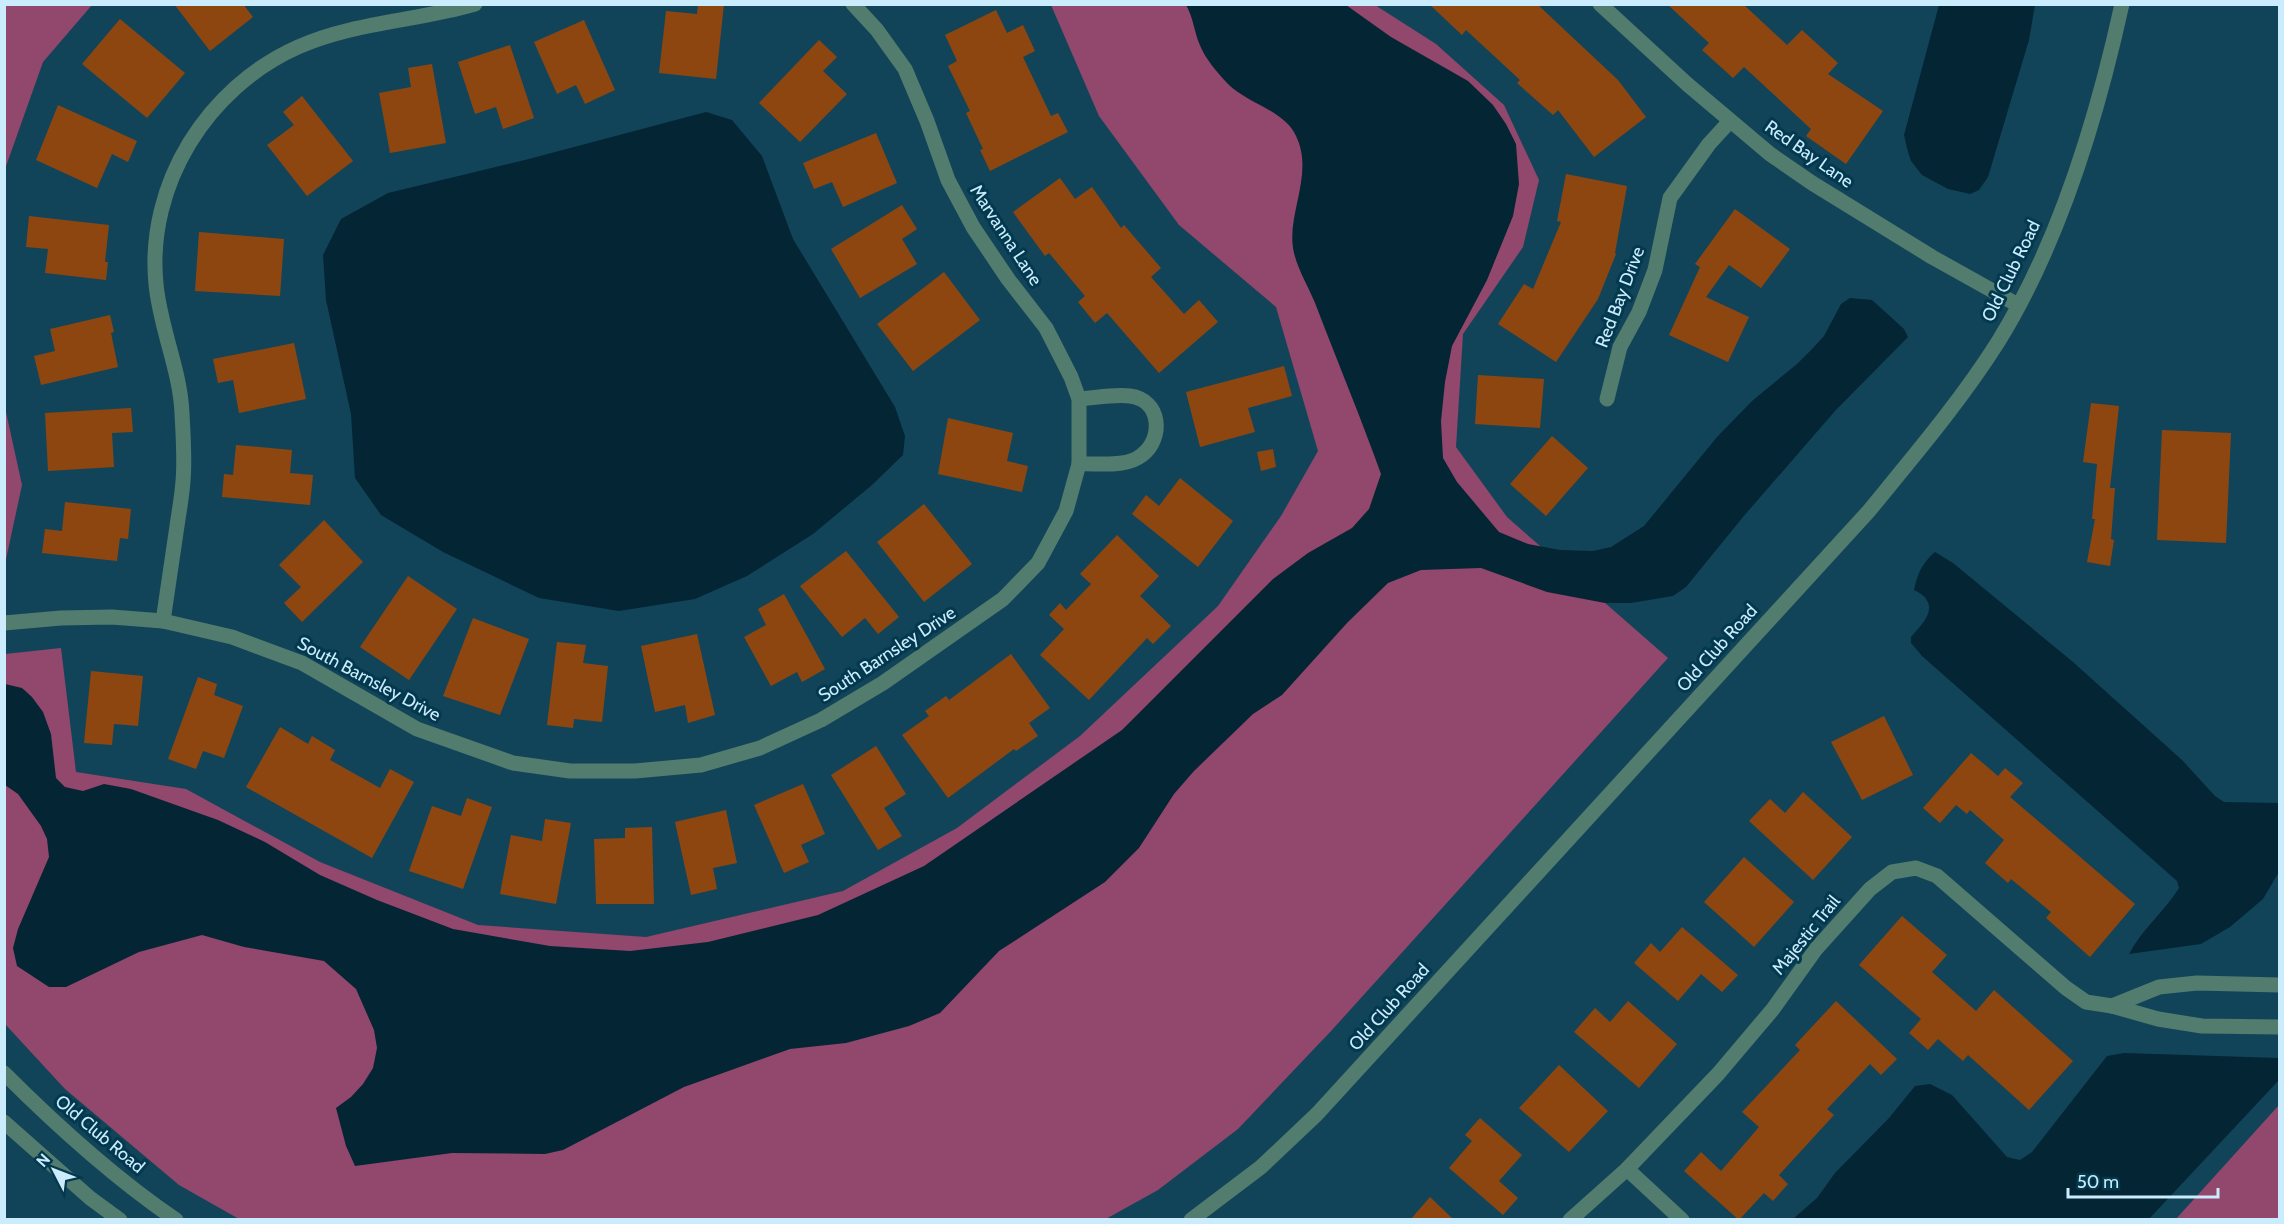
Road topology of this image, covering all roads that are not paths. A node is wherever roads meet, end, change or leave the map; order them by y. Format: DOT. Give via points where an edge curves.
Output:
graph roads {
  1 [pos="475,4"];
  2 [pos="853,4"];
  3 [pos="1600,4"];
  4 [pos="2122,4"];
  5 [pos="1730,121"];
  6 [pos="2018,305"];
  7 [pos="1079,399"];
  8 [pos="1607,399"];
  9 [pos="1079,464"];
  10 [pos="163,621"];
  11 [pos="4,623"];
  12 [pos="2280,986"];
  13 [pos="2112,1006"];
  14 [pos="2280,1027"];
  15 [pos="4,1073"];
  16 [pos="4,1122"];
  17 [pos="1627,1169"];
  18 [pos="120,1220"];
  19 [pos="176,1220"];
  20 [pos="1191,1220"];
  21 [pos="1570,1220"];
  22 [pos="1682,1220"];
  1 -- 10 [label="street" via="355,29 300,46 258,68 216,107 186,146 166,190 155,244 155,284 182,410 183,482"];
  2 -- 7 [label="street, Marvanna Lane" via="878,30 905,69 948,180 973,227 1046,328"];
  3 -- 5 [label="street, Red Bay Lane"];
  4 -- 6 [label="street, Old Club Road" via="2089,133 2051,237"];
  5 -- 6 [label="street, Red Bay Lane" via="1812,183"];
  5 -- 8 [label="street, Red Bay Drive" via="1708,144 1670,198 1655,270 1620,347"];
  6 -- 20 [label="street, Old Club Road" via="1973,378 1868,512 1317,1114 1261,1167"];
  7 -- 9 [label="street, Marvanna Lane"];
  7 -- 9 [label="street" via="1131,396 1144,401 1153,411 1158,426 1155,440 1142,456 1123,463"];
  9 -- 10 [label="street, South Barnsley Drive" via="1066,511 1038,563 1003,599 883,683 821,720 760,748 701,765 570,771 513,763 417,729 302,663 232,637"];
  10 -- 11 [label="street, South Barnsley Drive" via="112,617"];
  12 -- 13 [label="street" via="2197,983 2159,987"];
  13 -- 14 [label="street, Majestic Trail" via="2202,1026"];
  13 -- 17 [label="street, Majestic Trail" via="2086,1002 2066,988 1937,876 1916,868 1892,872 1870,889 1816,949 1773,1009 1718,1074"];
  15 -- 19 [label="street, Old Club Road" via="110,1171"];
  16 -- 18 [label="street"];
  17 -- 21 [label="street, Majestic Trail"];
  17 -- 22 [label="street"];
}
